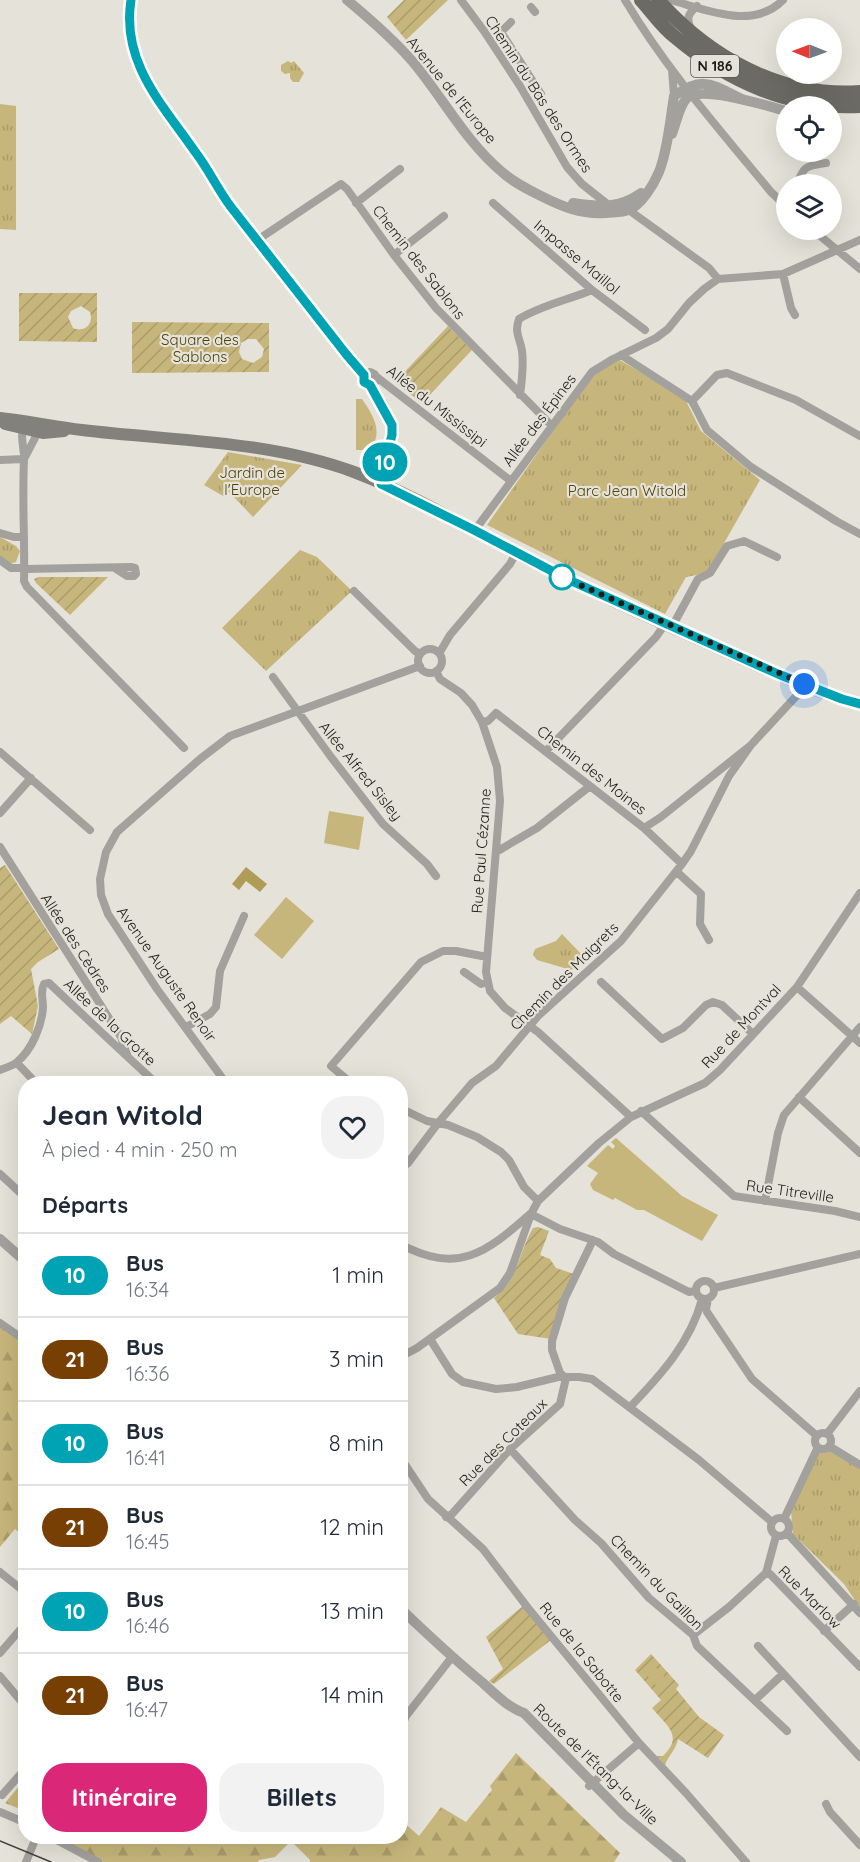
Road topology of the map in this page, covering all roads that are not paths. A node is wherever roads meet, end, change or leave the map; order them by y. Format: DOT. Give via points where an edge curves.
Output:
graph roads {
  1 [pos="131,0"];
  2 [pos="346,0"];
  3 [pos="461,0"];
  4 [pos="658,0"];
  5 [pos="670,0"];
  6 [pos="783,0"];
  7 [pos="630,2"];
  8 [pos="696,6"];
  9 [pos="511,22"];
  10 [pos="694,36"];
  11 [pos="524,68"];
  12 [pos="672,69"];
  13 [pos="689,91"];
  14 [pos="860,92"];
  15 [pos="541,94"];
  16 [pos="674,96"];
  17 [pos="776,96"];
  18 [pos="812,96"];
  19 [pos="842,96"];
  20 [pos="530,102"];
  21 [pos="842,104"];
  22 [pos="776,105"];
  23 [pos="860,106"];
  24 [pos="664,153"];
  25 [pos="826,163"];
  26 [pos="400,169"];
  27 [pos="801,174"];
  28 [pos="537,194"];
  29 [pos="776,197"];
  30 [pos="356,203"];
  31 [pos="493,203"];
  32 [pos="620,207"];
  33 [pos="596,213"];
  34 [pos="444,216"];
  35 [pos="825,240"];
  36 [pos="860,240"];
  37 [pos="256,241"];
  38 [pos="836,249"];
  39 [pos="394,255"];
  40 [pos="860,269"];
  41 [pos="783,274"];
  42 [pos="718,279"];
  43 [pos="592,290"];
  44 [pos="795,315"];
  45 [pos="645,330"];
  46 [pos="621,355"];
  47 [pos="370,378"];
  48 [pos="520,395"];
  49 [pos="692,401"];
  50 [pos="0,418"];
  51 [pos="0,423"];
  52 [pos="552,426"];
  53 [pos="30,428"];
  54 [pos="860,436"];
  55 [pos="386,457"];
  56 [pos="24,459"];
  57 [pos="0,460"];
  58 [pos="369,479"];
  59 [pos="511,481"];
  60 [pos="381,484"];
  61 [pos="474,530"];
  62 [pos="0,533"];
  63 [pos="860,534"];
  64 [pos="24,537"];
  65 [pos="516,553"];
  66 [pos="777,556"];
  67 [pos="0,560"];
  68 [pos="25,569"];
  69 [pos="116,569"];
  70 [pos="354,591"];
  71 [pos="669,625"];
  72 [pos="440,652"];
  73 [pos="420,654"];
  74 [pos="420,666"];
  75 [pos="436,671"];
  76 [pos="273,677"];
  77 [pos="804,684"];
  78 [pos="860,704"];
  79 [pos="296,710"];
  80 [pos="482,722"];
  81 [pos="751,745"];
  82 [pos="184,748"];
  83 [pos="546,751"];
  84 [pos="0,752"];
  85 [pos="31,778"];
  86 [pos="590,786"];
  87 [pos="0,813"];
  88 [pos="644,828"];
  89 [pos="90,830"];
  90 [pos="0,847"];
  91 [pos="496,852"];
  92 [pos="680,868"];
  93 [pos="436,876"];
  94 [pos="860,893"];
  95 [pos="244,916"];
  96 [pos="709,940"];
  97 [pos="487,957"];
  98 [pos="464,972"];
  99 [pos="487,982"];
  100 [pos="601,982"];
  101 [pos="797,987"];
  102 [pos="529,1026"];
  103 [pos="186,1027"];
  104 [pos="860,1027"];
  105 [pos="753,1034"];
  106 [pos="852,1037"];
  107 [pos="860,1043"];
  108 [pos="128,1054"];
  109 [pos="17,1062"];
  110 [pos="0,1070"];
  111 [pos="30,1076"];
  112 [pos="149,1076"];
  113 [pos="221,1076"];
  114 [pos="343,1076"];
  115 [pos="799,1097"];
  116 [pos="641,1111"];
  117 [pos="408,1112"];
  118 [pos="631,1117"];
  119 [pos="438,1123"];
  120 [pos="860,1153"];
  121 [pos="408,1163"];
  122 [pos="0,1174"];
  123 [pos="18,1191"];
  124 [pos="538,1201"];
  125 [pos="765,1201"];
  126 [pos="531,1214"];
  127 [pos="860,1217"];
  128 [pos="0,1233"];
  129 [pos="0,1239"];
  130 [pos="593,1240"];
  131 [pos="408,1248"];
  132 [pos="18,1249"];
  133 [pos="860,1254"];
  134 [pos="18,1255"];
  135 [pos="714,1288"];
  136 [pos="695,1291"];
  137 [pos="705,1299"];
  138 [pos="0,1323"];
  139 [pos="18,1335"];
  140 [pos="430,1339"];
  141 [pos="408,1352"];
  142 [pos="566,1378"];
  143 [pos="860,1391"];
  144 [pos="630,1407"];
  145 [pos="827,1434"];
  146 [pos="817,1436"];
  147 [pos="829,1446"];
  148 [pos="818,1447"];
  149 [pos="510,1449"];
  150 [pos="860,1465"];
  151 [pos="408,1469"];
  152 [pos="446,1516"];
  153 [pos="784,1519"];
  154 [pos="772,1522"];
  155 [pos="788,1534"];
  156 [pos="776,1536"];
  157 [pos="0,1572"];
  158 [pos="766,1573"];
  159 [pos="18,1587"];
  160 [pos="854,1605"];
  161 [pos="860,1613"];
  162 [pos="408,1616"];
  163 [pos="825,1631"];
  164 [pos="18,1632"];
  165 [pos="693,1635"];
  166 [pos="758,1646"];
  167 [pos="0,1653"];
  168 [pos="452,1657"];
  169 [pos="860,1667"];
  170 [pos="783,1674"];
  171 [pos="0,1676"];
  172 [pos="18,1697"];
  173 [pos="755,1700"];
  174 [pos="408,1713"];
  175 [pos="787,1731"];
  176 [pos="639,1743"];
  177 [pos="860,1757"];
  178 [pos="18,1777"];
  179 [pos="590,1785"];
  180 [pos="2,1795"];
  181 [pos="826,1804"];
  182 [pos="0,1812"];
  183 [pos="18,1820"];
  184 [pos="33,1844"];
  185 [pos="64,1844"];
  186 [pos="860,1845"];
  187 [pos="26,1862"];
  188 [pos="98,1862"];
  189 [pos="674,1862"];
  190 [pos="681,1862"];
  191 [pos="746,1862"];
  1 -- 37 [label="street" via="131,44 146,79"];
  2 -- 28 [label="street, Avenue de l'Europe" via="412,62 484,156"];
  3 -- 20 [label="street, Chemin du Bas des Ormes"];
  4 -- 10 [label="main road, N 186"];
  5 -- 8 [label="street"];
  6 -- 8 [label="street" via="753,17"];
  7 -- 12 [label="street"];
  7 -- 17 [label="main road, N 186" via="730,76"];
  8 -- 10 [label="street" via="688,15"];
  9 -- 11 [label="street" via="501,32"];
  10 -- 18 [label="main road, N 186" via="719,54"];
  11 -- 15 [label="street"];
  11 -- 20 [label="street" via="522,72 536,95"];
  12 -- 13 [label="street"];
  12 -- 16 [label="street"];
  13 -- 16 [label="street"];
  13 -- 22 [label="street" via="697,83 707,84 744,100"];
  13 -- 24 [label="street"];
  13 -- 29 [label="street"];
  14 -- 19 [label="main road, N 186"];
  16 -- 24 [label="street"];
  20 -- 32 [label="street, Chemin du Bas des Ormes" via="567,168 600,198"];
  21 -- 23 [label="main road, N 186"];
  24 -- 32 [label="street" via="651,187"];
  25 -- 27 [label="street" via="808,166"];
  26 -- 30 [label="street"];
  28 -- 32 [label="street, Avenue de l'Europe" via="575,203"];
  28 -- 33 [label="street, Avenue de l'Europe" via="561,206"];
  30 -- 37 [label="street, Chemin des Sablons" via="340,184"];
  30 -- 39 [label="street, Chemin des Sablons"];
  31 -- 43 [label="street, Impasse Maillol"];
  32 -- 33 [label="street, Avenue de l'Europe"];
  32 -- 33 [label="street"];
  32 -- 42 [label="street, Chemin du Bas des Ormes" via="709,268"];
  34 -- 39 [label="street"];
  35 -- 38 [label="street"];
  36 -- 38 [label="street"];
  37 -- 47 [label="street" via="346,354"];
  38 -- 40 [label="street"];
  38 -- 41 [label="street"];
  39 -- 48 [label="street, Chemin des Sablons" via="450,324"];
  41 -- 42 [label="street"];
  41 -- 44 [label="street"];
  42 -- 46 [label="street, Allée des Épines" via="689,303 662,334"];
  43 -- 45 [label="street, Impasse Maillol"];
  43 -- 48 [label="street" via="535,309 519,319 516,330 524,371"];
  46 -- 49 [label="street"];
  46 -- 52 [label="street, Allée des Épines" via="592,372"];
  47 -- 55 [label="street" via="392,425"];
  47 -- 59 [label="street, Allée du Mississipi"];
  48 -- 52 [label="street, Chemin des Sablons"];
  49 -- 54 [label="street" via="717,375 727,373 796,400"];
  49 -- 63 [label="street" via="707,430 744,461"];
  50 -- 53 [label="main road"];
  51 -- 53 [label="main road"];
  52 -- 59 [label="street, Allée des Épines"];
  53 -- 56 [label="street"];
  53 -- 56 [label="street"];
  53 -- 58 [label="main road" via="237,445 314,459"];
  55 -- 58 [label="street"];
  55 -- 60 [label="street"];
  56 -- 57 [label="street"];
  56 -- 64 [label="street"];
  58 -- 60 [label="main road"];
  59 -- 61 [label="street, Allée des Épines"];
  60 -- 61 [label="main road"];
  61 -- 65 [label="main road"];
  62 -- 64 [label="street"];
  64 -- 68 [label="street"];
  65 -- 71 [label="main road"];
  65 -- 72 [label="street"];
  66 -- 71 [label="street" via="744,541 727,546 710,573 698,579"];
  67 -- 68 [label="street" via="11,568"];
  68 -- 69 [label="street"];
  68 -- 82 [label="street" via="27,587"];
  70 -- 73 [label="street"];
  71 -- 77 [label="main road"];
  71 -- 83 [label="street"];
  72 -- 73 [label="street" via="429,648"];
  72 -- 75 [label="street" via="442,663"];
  73 -- 74 [label="street"];
  74 -- 75 [label="street" via="427,672"];
  74 -- 79 [label="street, Avenue Auguste Renoir"];
  75 -- 80 [label="street, Rue Paul Cézanne" via="440,679 472,705"];
  76 -- 79 [label="street, Allée Alfred Sisley"];
  77 -- 78 [label="main road"];
  77 -- 81 [label="street"];
  79 -- 93 [label="street, Allée Alfred Sisley" via="383,824"];
  79 -- 103 [label="street, Avenue Auguste Renoir" via="230,736 216,746 117,832 106,852 100,887 108,914"];
  80 -- 83 [label="street, Chemin des Moines" via="496,713"];
  80 -- 91 [label="street, Rue Paul Cézanne" via="499,784"];
  81 -- 88 [label="street"];
  81 -- 92 [label="street, Chemin des Maigrets" via="729,776"];
  83 -- 86 [label="street, Chemin des Moines"];
  84 -- 85 [label="street"];
  85 -- 87 [label="street"];
  85 -- 89 [label="street"];
  86 -- 88 [label="street, Chemin des Moines"];
  86 -- 91 [label="street" via="537,828"];
  88 -- 92 [label="street, Chemin des Moines"];
  90 -- 108 [label="street, Allée des Cèdres"];
  91 -- 97 [label="street, Rue Paul Cézanne"];
  92 -- 96 [label="street, Chemin des Moines" via="701,894 700,924"];
  92 -- 102 [label="street, Chemin des Maigrets" via="621,941"];
  94 -- 101 [label="street, Rue de Montval"];
  95 -- 103 [label="street" via="220,971 216,1007"];
  97 -- 99 [label="street, Rue Paul Cézanne"];
  97 -- 114 [label="street" via="443,951 421,962 331,1066"];
  98 -- 99 [label="street" via="481,984"];
  99 -- 102 [label="street" via="496,999"];
  100 -- 105 [label="street" via="662,1039 683,1028 713,1002 722,1005"];
  101 -- 105 [label="street, Rue de Montval"];
  101 -- 106 [label="street"];
  102 -- 118 [label="street"];
  102 -- 119 [label="street, Chemin des Maigrets" via="496,1066 472,1083"];
  103 -- 113 [label="street, Avenue Auguste Renoir"];
  104 -- 106 [label="street"];
  105 -- 116 [label="street, Rue de Montval" via="705,1083"];
  106 -- 107 [label="street"];
  106 -- 115 [label="street"];
  108 -- 109 [label="street, Allée de la Grotte" via="114,1046 49,983 41,990 43,1007 34,1040"];
  108 -- 112 [label="street, Allée de la Grotte"];
  109 -- 110 [label="street"];
  109 -- 111 [label="street"];
  115 -- 120 [label="street"];
  115 -- 125 [label="street" via="784,1114 778,1132"];
  116 -- 118 [label="street, Rue de Montval"];
  116 -- 125 [label="street, Rue Titreville" via="734,1196"];
  117 -- 119 [label="street"];
  118 -- 124 [label="street, Rue de Montval"];
  119 -- 121 [label="street"];
  119 -- 124 [label="street" via="477,1137 501,1152"];
  122 -- 123 [label="street"];
  124 -- 126 [label="street, Rue de Montval"];
  125 -- 127 [label="street, Rue Titreville"];
  126 -- 130 [label="street"];
  126 -- 131 [label="street" via="475,1256 430,1258"];
  126 -- 140 [label="street" via="510,1274 500,1288"];
  128 -- 132 [label="street"];
  129 -- 134 [label="street"];
  130 -- 136 [label="street" via="689,1292"];
  130 -- 142 [label="street" via="565,1298 552,1341 552,1350"];
  133 -- 135 [label="street"];
  135 -- 136 [label="street" via="704,1281"];
  135 -- 137 [label="street" via="712,1296"];
  136 -- 137 [label="street"];
  137 -- 144 [label="street" via="676,1355"];
  137 -- 146 [label="street" via="707,1312 752,1379"];
  138 -- 139 [label="street"];
  140 -- 141 [label="street"];
  140 -- 142 [label="street" via="452,1374 463,1382 496,1389"];
  142 -- 144 [label="street" via="592,1379"];
  142 -- 149 [label="street, Rue des Coteaux" via="560,1404"];
  143 -- 145 [label="street"];
  144 -- 154 [label="street"];
  145 -- 146 [label="street"];
  145 -- 147 [label="street"];
  146 -- 148 [label="street"];
  147 -- 148 [label="street"];
  147 -- 150 [label="street"];
  148 -- 153 [label="street"];
  149 -- 152 [label="street, Rue des Coteaux"];
  149 -- 165 [label="street, Chemin du Gaillon" via="649,1598"];
  151 -- 152 [label="street, Rue de la Sabotte"];
  152 -- 176 [label="street, Rue de la Sabotte" via="483,1549"];
  153 -- 154 [label="street"];
  153 -- 155 [label="street" via="790,1525"];
  154 -- 156 [label="street"];
  155 -- 156 [label="street"];
  155 -- 160 [label="street"];
  156 -- 158 [label="street"];
  157 -- 159 [label="street"];
  158 -- 163 [label="street, Rue Marlow"];
  158 -- 165 [label="street"];
  160 -- 161 [label="street"];
  160 -- 163 [label="street"];
  162 -- 168 [label="street, Route de l'Étang-la-Ville"];
  163 -- 169 [label="street, Rue Marlow"];
  164 -- 167 [label="street"];
  165 -- 173 [label="street, Chemin du Gaillon" via="697,1646"];
  166 -- 170 [label="street"];
  168 -- 174 [label="street"];
  168 -- 179 [label="street, Route de l'Étang-la-Ville" via="518,1710"];
  170 -- 173 [label="street"];
  170 -- 177 [label="street"];
  171 -- 172 [label="street"];
  173 -- 175 [label="street, Chemin du Gaillon"];
  176 -- 179 [label="street"];
  176 -- 191 [label="street, Rue de la Sabotte"];
  178 -- 180 [label="street"];
  179 -- 189 [label="street, Route de l'Étang-la-Ville" via="623,1820"];
  179 -- 190 [label="street, Route de l'Étang-la-Ville"];
  181 -- 186 [label="street"];
  182 -- 183 [label="street"];
  184 -- 187 [label="street"];
  185 -- 188 [label="street"];
}
